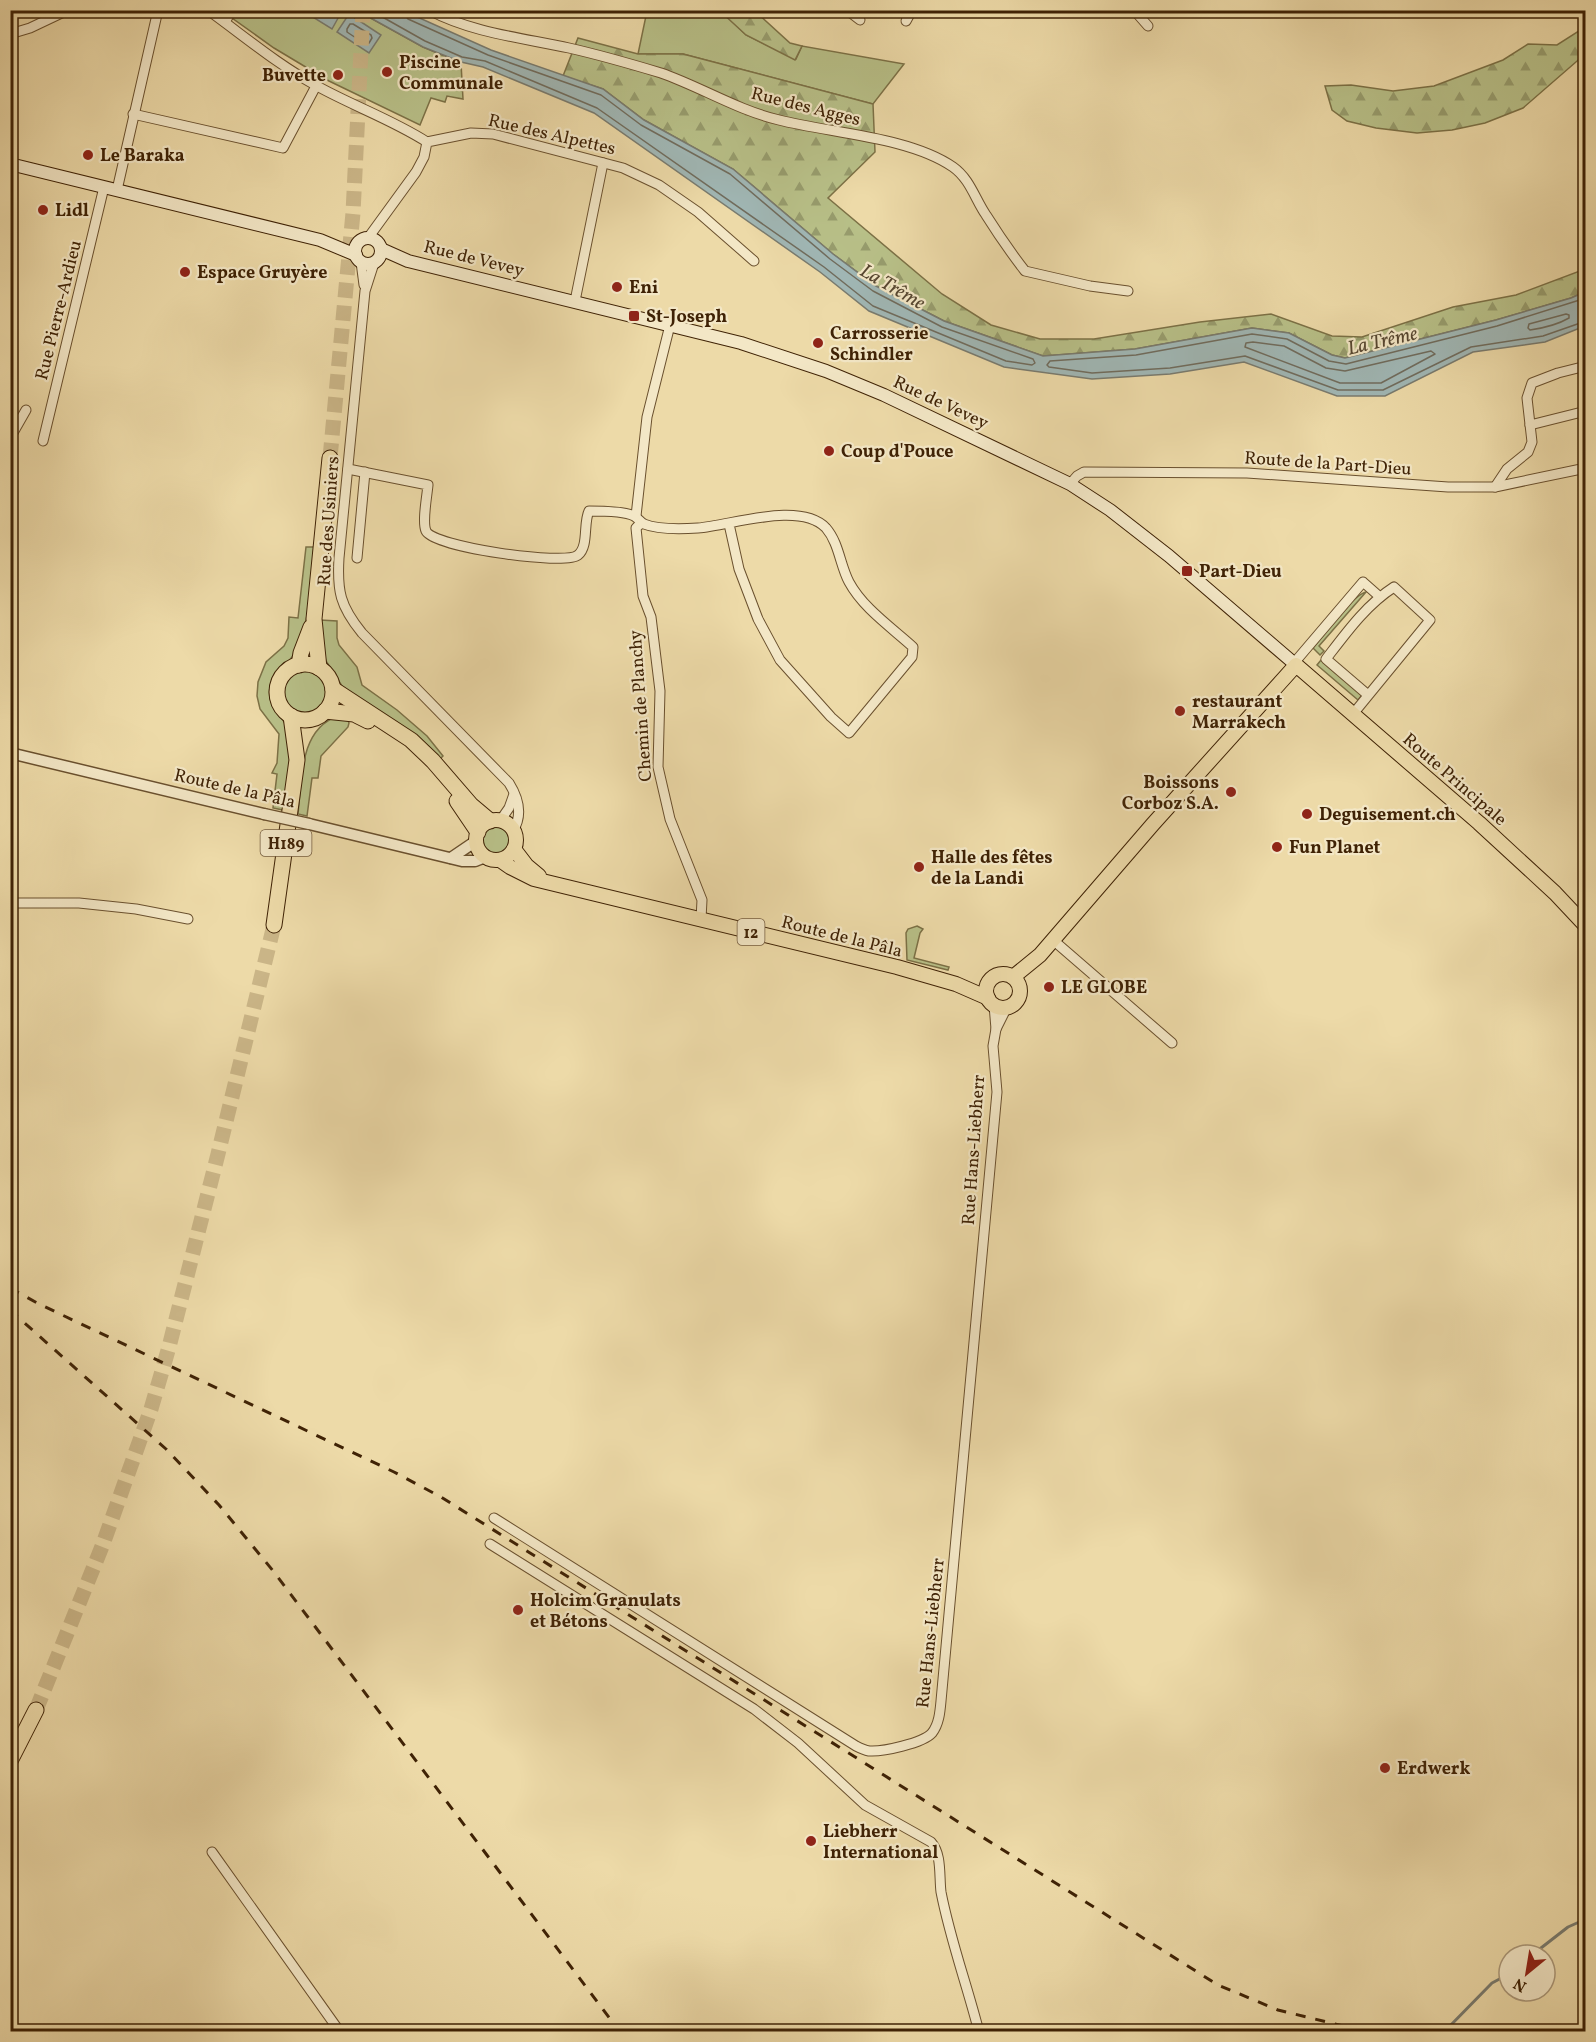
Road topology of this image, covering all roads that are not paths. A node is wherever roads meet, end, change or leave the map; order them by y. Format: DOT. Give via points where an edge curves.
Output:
graph roads {
  1 [pos="68,10"];
  2 [pos="158,10"];
  3 [pos="208,10"];
  4 [pos="232,10"];
  5 [pos="429,10"];
  6 [pos="848,10"];
  7 [pos="912,10"];
  8 [pos="1134,10"];
  9 [pos="860,20"];
  10 [pos="906,21"];
  11 [pos="225,22"];
  12 [pos="1148,26"];
  13 [pos="10,34"];
  14 [pos="316,86"];
  15 [pos="133,114"];
  16 [pos="427,142"];
  17 [pos="603,163"];
  18 [pos="10,165"];
  19 [pos="110,188"];
  20 [pos="368,253"];
  21 [pos="754,261"];
  22 [pos="1128,291"];
  23 [pos="575,301"];
  24 [pos="670,325"];
  25 [pos="1586,366"];
  26 [pos="26,410"];
  27 [pos="1586,411"];
  28 [pos="1530,424"];
  29 [pos="14,428"];
  30 [pos="10,438"];
  31 [pos="43,441"];
  32 [pos="330,458"];
  33 [pos="1586,468"];
  34 [pos="348,469"];
  35 [pos="365,472"];
  36 [pos="1070,484"];
  37 [pos="1495,487"];
  38 [pos="638,520"];
  39 [pos="729,524"];
  40 [pos="357,558"];
  41 [pos="1380,597"];
  42 [pos="314,619"];
  43 [pos="1295,664"];
  44 [pos="299,665"];
  45 [pos="319,668"];
  46 [pos="333,689"];
  47 [pos="1368,695"];
  48 [pos="1353,714"];
  49 [pos="319,715"];
  50 [pos="291,716"];
  51 [pos="10,753"];
  52 [pos="297,760"];
  53 [pos="514,794"];
  54 [pos="495,821"];
  55 [pos="513,831"];
  56 [pos="477,836"];
  57 [pos="514,849"];
  58 [pos="485,857"];
  59 [pos="451,858"];
  60 [pos="500,860"];
  61 [pos="545,881"];
  62 [pos="10,903"];
  63 [pos="188,919"];
  64 [pos="701,919"];
  65 [pos="274,925"];
  66 [pos="1586,926"];
  67 [pos="1053,940"];
  68 [pos="1016,983"];
  69 [pos="994,998"];
  70 [pos="1172,1043"];
  71 [pos="494,1518"];
  72 [pos="490,1544"];
  73 [pos="36,1710"];
  74 [pos="10,1761"];
  75 [pos="212,1852"];
  76 [pos="340,2031"];
  77 [pos="979,2031"];
  1 -- 13 [label="street"];
  2 -- 15 [label="street, Rue Pierre-Ardieu"];
  3 -- 11 [label="street"];
  4 -- 11 [label="street"];
  5 -- 22 [label="street, Rue des Agges" via="478,29 570,48 660,73 777,120 895,143 930,155 954,167 971,185 985,214 1025,271"];
  6 -- 9 [label="street"];
  7 -- 10 [label="street"];
  8 -- 12 [label="street"];
  11 -- 14 [label="street"];
  14 -- 15 [label="street" via="283,148"];
  14 -- 16 [label="street"];
  15 -- 19 [label="street, Rue Pierre-Ardieu"];
  16 -- 17 [label="street, Rue des Alpettes" via="471,133 493,134"];
  16 -- 20 [label="street" via="424,157"];
  17 -- 21 [label="street, Rue des Alpettes" via="659,185 698,212"];
  17 -- 23 [label="street"];
  18 -- 19 [label="main road, Rue de Vevey"];
  19 -- 20 [label="main road, Rue de Vevey"];
  19 -- 31 [label="street, Rue Pierre-Ardieu"];
  20 -- 23 [label="main road, Rue de Vevey"];
  20 -- 34 [label="street, Rue des Usiniers"];
  23 -- 24 [label="main road, Rue de Vevey"];
  24 -- 36 [label="main road, Rue de Vevey" via="741,343 836,375"];
  24 -- 38 [label="street, Chemin de Planchy" via="647,417"];
  25 -- 28 [label="street" via="1532,383 1527,398"];
  26 -- 29 [label="street"];
  27 -- 28 [label="street"];
  28 -- 37 [label="street" via="1532,442 1528,453 1507,469"];
  29 -- 30 [label="street"];
  32 -- 42 [label="highway"];
  33 -- 37 [label="street, Route de la Part-Dieu"];
  34 -- 35 [label="street"];
  34 -- 53 [label="street, Rue des Usiniers" via="338,574 345,609 362,633 498,769"];
  35 -- 38 [label="street" via="428,485 426,531 442,542 471,549 547,559 571,558 583,548 589,511 629,514"];
  35 -- 40 [label="street"];
  36 -- 37 [label="street, Route de la Part-Dieu" via="1084,472 1247,473"];
  36 -- 43 [label="main road, Rue de Vevey" via="1138,530"];
  38 -- 39 [label="street" via="672,528"];
  38 -- 64 [label="street, Chemin de Planchy" via="643,596 651,617 660,691 658,767 670,819 702,900"];
  39 -- 39 [label="street" via="739,569 758,619 780,660 849,733 912,657 913,646 850,585 834,540 816,521 790,514"];
  41 -- 43 [label="street" via="1363,582"];
  41 -- 47 [label="street" via="1326,658"];
  41 -- 47 [label="street" via="1394,587 1430,620"];
  42 -- 44 [label="highway"];
  42 -- 45 [label="highway"];
  43 -- 48 [label="main road, Route Principale"];
  43 -- 67 [label="main road"];
  44 -- 45 [label="highway"];
  44 -- 50 [label="highway" via="285,672 277,689 280,704"];
  45 -- 46 [label="highway"];
  46 -- 49 [label="highway" via="331,702"];
  46 -- 54 [label="highway" via="411,740 471,805"];
  47 -- 48 [label="street"];
  48 -- 66 [label="main road, Route Principale" via="1487,831"];
  49 -- 50 [label="highway" via="300,720"];
  49 -- 52 [label="highway, H189"];
  49 -- 56 [label="highway" via="359,716 404,745 465,811"];
  50 -- 52 [label="highway, H189"];
  51 -- 59 [label="street, Route de la Pâla, bridge"];
  52 -- 65 [label="highway, H189"];
  53 -- 54 [label="street" via="509,808"];
  53 -- 55 [label="street, Rue des Usiniers" via="520,808"];
  54 -- 55 [label="main road"];
  54 -- 56 [label="main road" via="484,825"];
  55 -- 57 [label="main road"];
  56 -- 58 [label="main road" via="479,850"];
  56 -- 59 [label="street"];
  57 -- 60 [label="main road"];
  57 -- 61 [label="main road, Route de la Pâla / 12"];
  58 -- 59 [label="street, Route de la Pâla" via="475,861"];
  58 -- 60 [label="main road, 12"];
  60 -- 61 [label="main road, Route de la Pâla / 12" via="526,876"];
  61 -- 64 [label="main road, Route de la Pâla / 12"];
  62 -- 63 [label="street" via="79,903"];
  64 -- 69 [label="main road, Route de la Pâla / 12" via="956,984"];
  67 -- 68 [label="main road"];
  67 -- 70 [label="street"];
  68 -- 69 [label="main road" via="1016,1002"];
  68 -- 69 [label="main road" via="1000,975 992,979"];
  69 -- 71 [label="street, Rue Hans-Liebherr" via="997,1092 940,1713 930,1735 876,1750 860,1748"];
  72 -- 77 [label="street" via="754,1709 798,1743 865,1805 931,1842 937,1852 951,1938"];
  73 -- 74 [label="highway"];
  75 -- 76 [label="street"];
}
